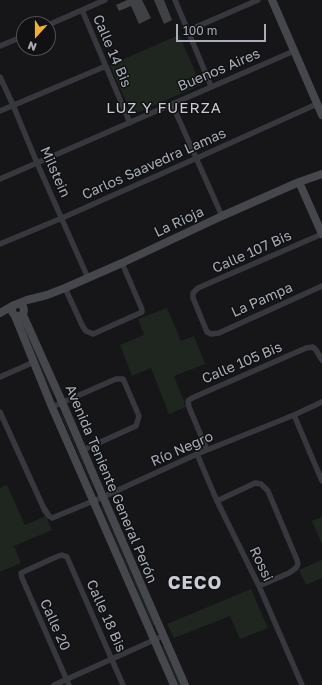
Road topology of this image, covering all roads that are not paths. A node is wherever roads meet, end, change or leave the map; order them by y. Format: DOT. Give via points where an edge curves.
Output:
graph roads {
  1 [pos="105,0"];
  2 [pos="175,0"];
  3 [pos="258,0"];
  4 [pos="272,0"];
  5 [pos="82,10"];
  6 [pos="56,21"];
  7 [pos="187,31"];
  8 [pos="16,39"];
  9 [pos="0,46"];
  10 [pos="294,51"];
  11 [pos="106,66"];
  12 [pos="0,77"];
  13 [pos="211,86"];
  14 [pos="172,104"];
  15 [pos="317,104"];
  16 [pos="13,106"];
  17 [pos="0,111"];
  18 [pos="322,115"];
  19 [pos="130,123"];
  20 [pos="197,158"];
  21 [pos="37,163"];
  22 [pos="322,174"];
  23 [pos="0,179"];
  24 [pos="299,182"];
  25 [pos="222,216"];
  26 [pos="62,218"];
  27 [pos="322,234"];
  28 [pos="0,244"];
  29 [pos="122,263"];
  30 [pos="88,278"];
  31 [pos="322,286"];
  32 [pos="65,288"];
  33 [pos="48,296"];
  34 [pos="16,304"];
  35 [pos="0,313"];
  36 [pos="19,314"];
  37 [pos="0,318"];
  38 [pos="211,334"];
  39 [pos="322,360"];
  40 [pos="34,362"];
  41 [pos="0,377"];
  42 [pos="62,402"];
  43 [pos="322,402"];
  44 [pos="52,406"];
  45 [pos="0,412"];
  46 [pos="294,415"];
  47 [pos="83,450"];
  48 [pos="207,450"];
  49 [pos="197,454"];
  50 [pos="322,481"];
  51 [pos="102,497"];
  52 [pos="93,501"];
  53 [pos="217,501"];
  54 [pos="44,508"];
  55 [pos="52,518"];
  56 [pos="21,573"];
  57 [pos="259,586"];
  58 [pos="163,636"];
  59 [pos="155,640"];
  60 [pos="112,660"];
  61 [pos="68,683"];
  62 [pos="54,685"];
  63 [pos="123,685"];
  64 [pos="174,685"];
  65 [pos="185,685"];
  66 [pos="302,685"];
  1 -- 5 [label="street"];
  2 -- 7 [label="street"];
  3 -- 7 [label="street"];
  4 -- 10 [label="main road"];
  5 -- 6 [label="street"];
  5 -- 11 [label="street, Calle 14 Bis"];
  7 -- 13 [label="street"];
  8 -- 9 [label="street"];
  10 -- 13 [label="street, Buenos Aires"];
  10 -- 15 [label="main road"];
  11 -- 16 [label="street"];
  11 -- 19 [label="street, Calle 14 Bis"];
  12 -- 16 [label="street, Milstein"];
  13 -- 14 [label="street, Buenos Aires"];
  14 -- 19 [label="street, Buenos Aires"];
  14 -- 20 [label="street"];
  15 -- 18 [label="main road"];
  15 -- 20 [label="street, Carlos Saavedra Lamas"];
  16 -- 17 [label="street"];
  16 -- 21 [label="street, Milstein"];
  19 -- 21 [label="street, Buenos Aires"];
  20 -- 25 [label="street"];
  20 -- 26 [label="street, Carlos Saavedra Lamas"];
  21 -- 23 [label="street, Buenos Aires"];
  21 -- 26 [label="street, Milstein"];
  22 -- 24 [label="main road, La Rioja"];
  24 -- 25 [label="main road, La Rioja"];
  24 -- 27 [label="main road"];
  25 -- 29 [label="main road, La Rioja"];
  26 -- 28 [label="street, Carlos Saavedra Lamas"];
  26 -- 30 [label="street, Milstein"];
  27 -- 38 [label="street, Calle 107 Bis" via="198,288 193,293 193,298 207,332"];
  29 -- 30 [label="main road, La Rioja"];
  29 -- 32 [label="street" via="142,312 92,334 82,327"];
  30 -- 32 [label="main road, La Rioja"];
  31 -- 38 [label="street, La Pampa" via="219,333"];
  32 -- 33 [label="main road, La Rioja"];
  33 -- 34 [label="main road, La Rioja"];
  33 -- 36 [label="main road, La Rioja"];
  34 -- 35 [label="main road, La Rioja"];
  34 -- 36 [label="main road" via="23,306"];
  34 -- 36 [label="main road" via="11,310"];
  36 -- 37 [label="main road, La Rioja"];
  36 -- 40 [label="main road, Avenida Teniente General Perón"];
  36 -- 42 [label="main road, Avenida Teniente General Perón"];
  39 -- 48 [label="street, Calle 105 Bis" via="313,347 306,348 188,401 188,407"];
  40 -- 41 [label="street"];
  40 -- 44 [label="main road, Avenida Teniente General Perón"];
  42 -- 44 [label="street"];
  42 -- 47 [label="main road, Avenida Teniente General Perón"];
  42 -- 47 [label="street" via="116,379 123,379 139,416 136,426"];
  43 -- 46 [label="street, Río Negro"];
  44 -- 52 [label="main road, Avenida Teniente General Perón"];
  45 -- 54 [label="street"];
  46 -- 48 [label="street, Río Negro"];
  46 -- 50 [label="street"];
  47 -- 51 [label="main road, Avenida Teniente General Perón"];
  48 -- 49 [label="street, Río Negro"];
  49 -- 51 [label="street, Río Negro"];
  49 -- 53 [label="street, Rossi"];
  51 -- 52 [label="street, Río Negro"];
  51 -- 58 [label="main road, Avenida Teniente General Perón"];
  52 -- 55 [label="street, Río Negro"];
  52 -- 59 [label="main road, Avenida Teniente General Perón"];
  53 -- 57 [label="street, Rossi"];
  53 -- 57 [label="street" via="255,483 261,484 268,491 298,564 289,573"];
  56 -- 60 [label="street, Calle 18 Bis" via="56,557 67,557"];
  56 -- 61 [label="street, Calle 20"];
  57 -- 66 [label="street, Rossi"];
  58 -- 59 [label="street"];
  58 -- 65 [label="main road, Avenida Teniente General Perón"];
  59 -- 60 [label="street"];
  59 -- 64 [label="main road, Avenida Teniente General Perón"];
  60 -- 61 [label="street"];
  60 -- 63 [label="street, Calle 18 Bis"];
  61 -- 62 [label="street"];
}
